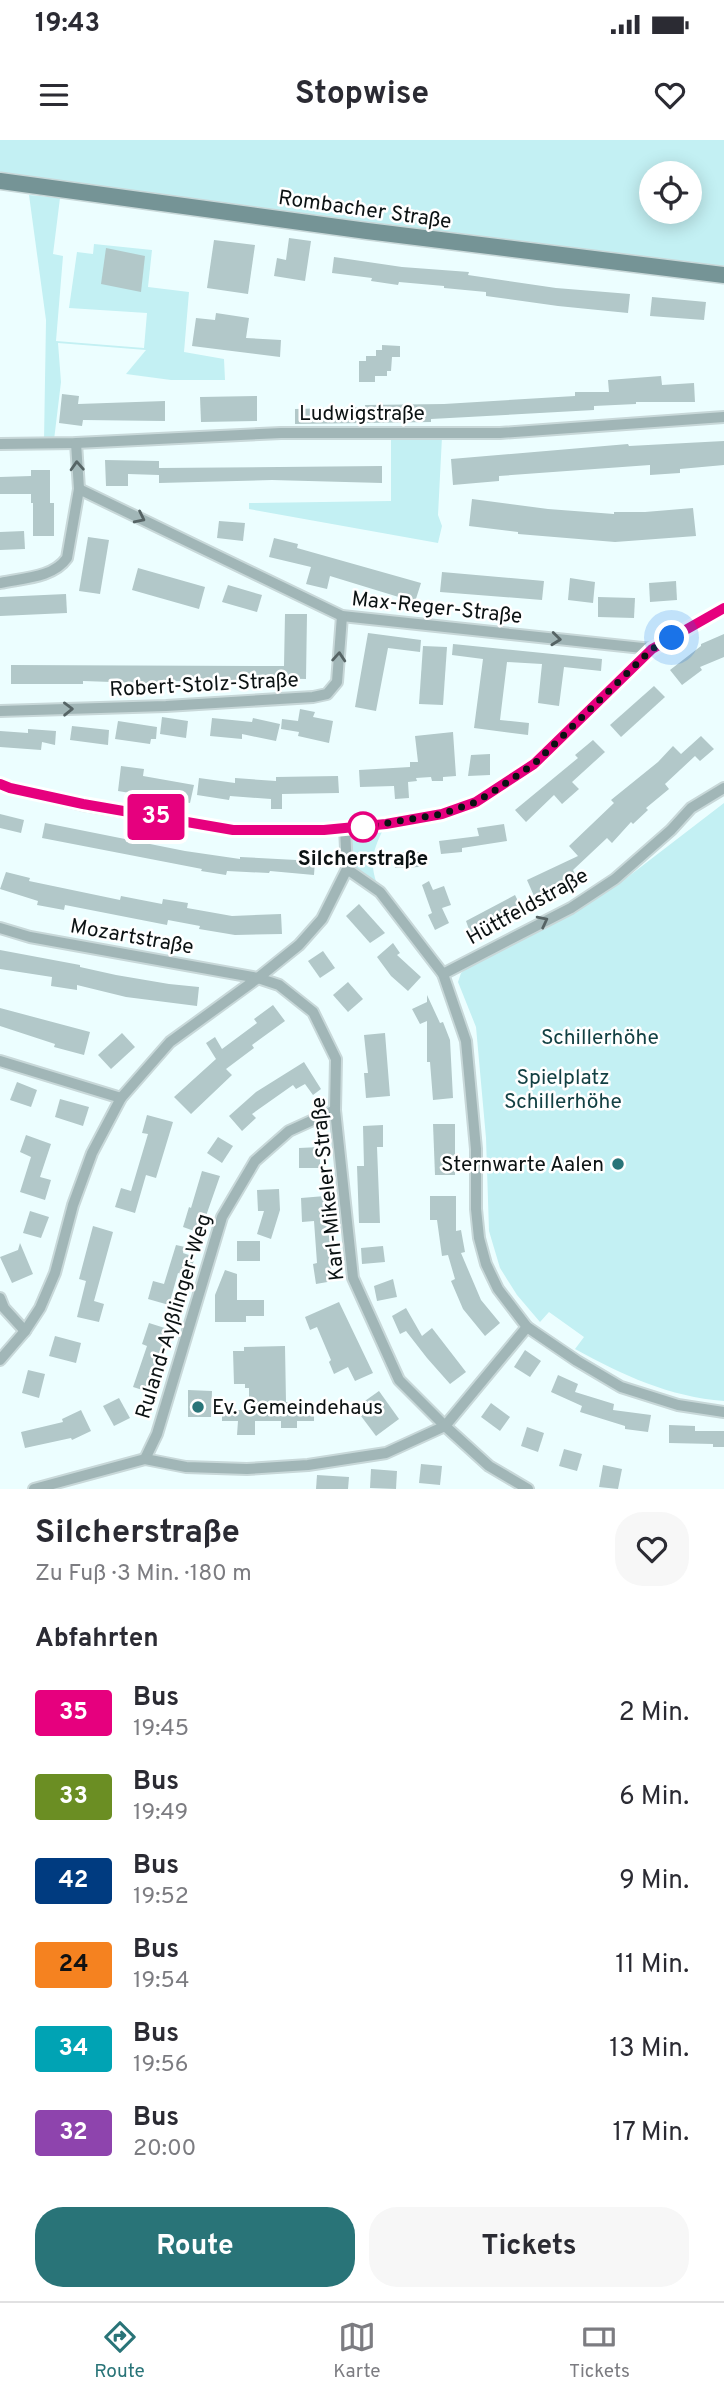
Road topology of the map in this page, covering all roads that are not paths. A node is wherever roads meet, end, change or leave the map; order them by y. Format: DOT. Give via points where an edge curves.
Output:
graph roads {
  1 [pos="0,181"];
  2 [pos="724,275"];
  3 [pos="724,417"];
  4 [pos="76,443"];
  5 [pos="0,444"];
  6 [pos="79,488"];
  7 [pos="0,583"];
  8 [pos="724,608"];
  9 [pos="342,616"];
  10 [pos="652,649"];
  11 [pos="0,710"];
  12 [pos="0,784"];
  13 [pos="724,788"];
  14 [pos="345,828"];
  15 [pos="347,869"];
  16 [pos="0,928"];
  17 [pos="443,974"];
  18 [pos="258,978"];
  19 [pos="0,1061"];
  20 [pos="121,1098"];
  21 [pos="335,1110"];
  22 [pos="0,1298"];
  23 [pos="527,1327"];
  24 [pos="25,1331"];
  25 [pos="0,1360"];
  26 [pos="724,1412"];
  27 [pos="445,1426"];
  28 [pos="145,1459"];
  29 [pos="34,1489"];
  30 [pos="528,1489"];
  1 -- 2 [label="main road, Rombacher Straße"];
  3 -- 4 [label="street, Ludwigstraße" via="500,433 281,432"];
  4 -- 5 [label="street, Ludwigstraße"];
  6 -- 4 [label="street, one-way"];
  6 -- 7 [label="street" via="67,558 61,566"];
  6 -- 9 [label="street, Max-Reger-Straße, one-way"];
  8 -- 10 [label="street"];
  9 -- 10 [label="street, Max-Reger-Straße, one-way"];
  11 -- 9 [label="street, Robert-Stolz-Straße, one-way" via="166,706 327,694 337,682"];
  10 -- 14 [label="street" via="534,764 476,802 430,816"];
  12 -- 14 [label="street" via="83,804 233,830"];
  17 -- 13 [label="street, Hüttfeldstraße, one-way" via="571,908 615,879 691,808"];
  14 -- 15 [label="street"];
  15 -- 17 [label="street" via="380,892"];
  15 -- 18 [label="street" via="322,919"];
  16 -- 18 [label="street, Mozartstraße"];
  17 -- 23 [label="street" via="466,1041 479,1238 498,1289"];
  18 -- 20 [label="street" via="170,1042"];
  18 -- 21 [label="street, Karl-Mikeler-Straße" via="279,985 313,1012 336,1059"];
  19 -- 20 [label="street"];
  20 -- 24 [label="street" via="92,1153 55,1273"];
  21 -- 27 [label="street, Karl-Mikeler-Straße" via="353,1278 399,1380"];
  21 -- 28 [label="street, Ruland-Ayßlinger-Weg" via="289,1131 255,1161 222,1217 157,1434"];
  22 -- 24 [label="street"];
  23 -- 26 [label="street" via="621,1387 678,1405"];
  23 -- 27 [label="street"];
  24 -- 25 [label="street"];
  27 -- 28 [label="street" via="386,1453 308,1465 186,1467"];
  27 -- 30 [label="street, Karl-Mikeler-Straße" via="489,1466"];
  28 -- 29 [label="street"];
}
